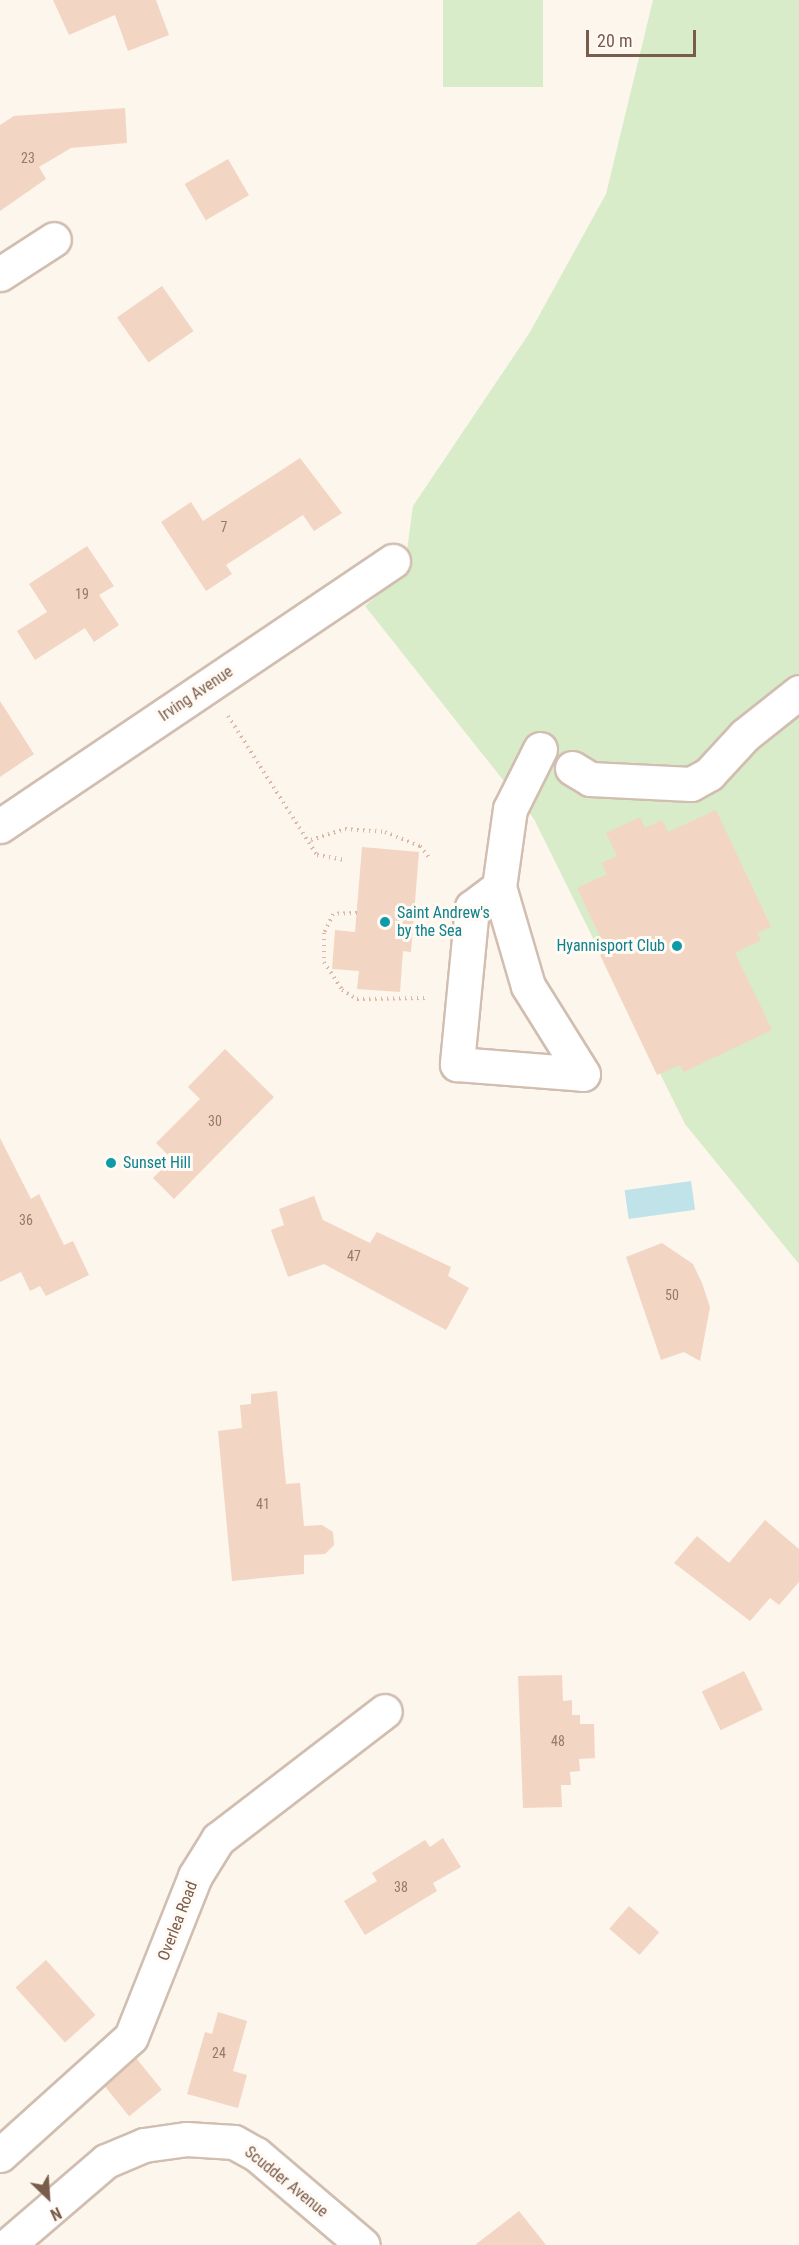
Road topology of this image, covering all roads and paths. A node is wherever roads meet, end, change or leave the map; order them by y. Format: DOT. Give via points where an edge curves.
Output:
graph roads {
  1 [pos="54,239"];
  2 [pos="0,274"];
  3 [pos="393,561"];
  4 [pos="799,692"];
  5 [pos="225,712"];
  6 [pos="540,749"];
  7 [pos="572,768"];
  8 [pos="0,826"];
  9 [pos="312,840"];
  10 [pos="430,859"];
  11 [pos="344,860"];
  12 [pos="499,887"];
  13 [pos="357,914"];
  14 [pos="429,998"];
  15 [pos="385,1712"];
  16 [pos="0,2155"];
  17 [pos="353,2237"];
  18 [pos="8,2245"];
  1 -- 2 [label="street"];
  3 -- 8 [label="street, Irving Avenue"];
  4 -- 7 [label="street" via="745,735 709,774 691,784 590,779"];
  5 -- 9 [label="path"];
  6 -- 12 [label="street" via="510,809"];
  9 -- 10 [label="path" via="345,829 385,832 420,846"];
  9 -- 11 [label="path" via="323,859"];
  12 -- 12 [label="street" via="528,986 583,1074 457,1064 472,908"];
  13 -- 14 [label="path" via="333,914 324,933 324,962 342,990 357,999"];
  15 -- 16 [label="street, Overlea Road" via="218,1839 186,1897 146,2011 131,2037"];
  17 -- 18 [label="street, Scudder Avenue" via="256,2154 234,2142 186,2139 144,2145 106,2162"];
}
